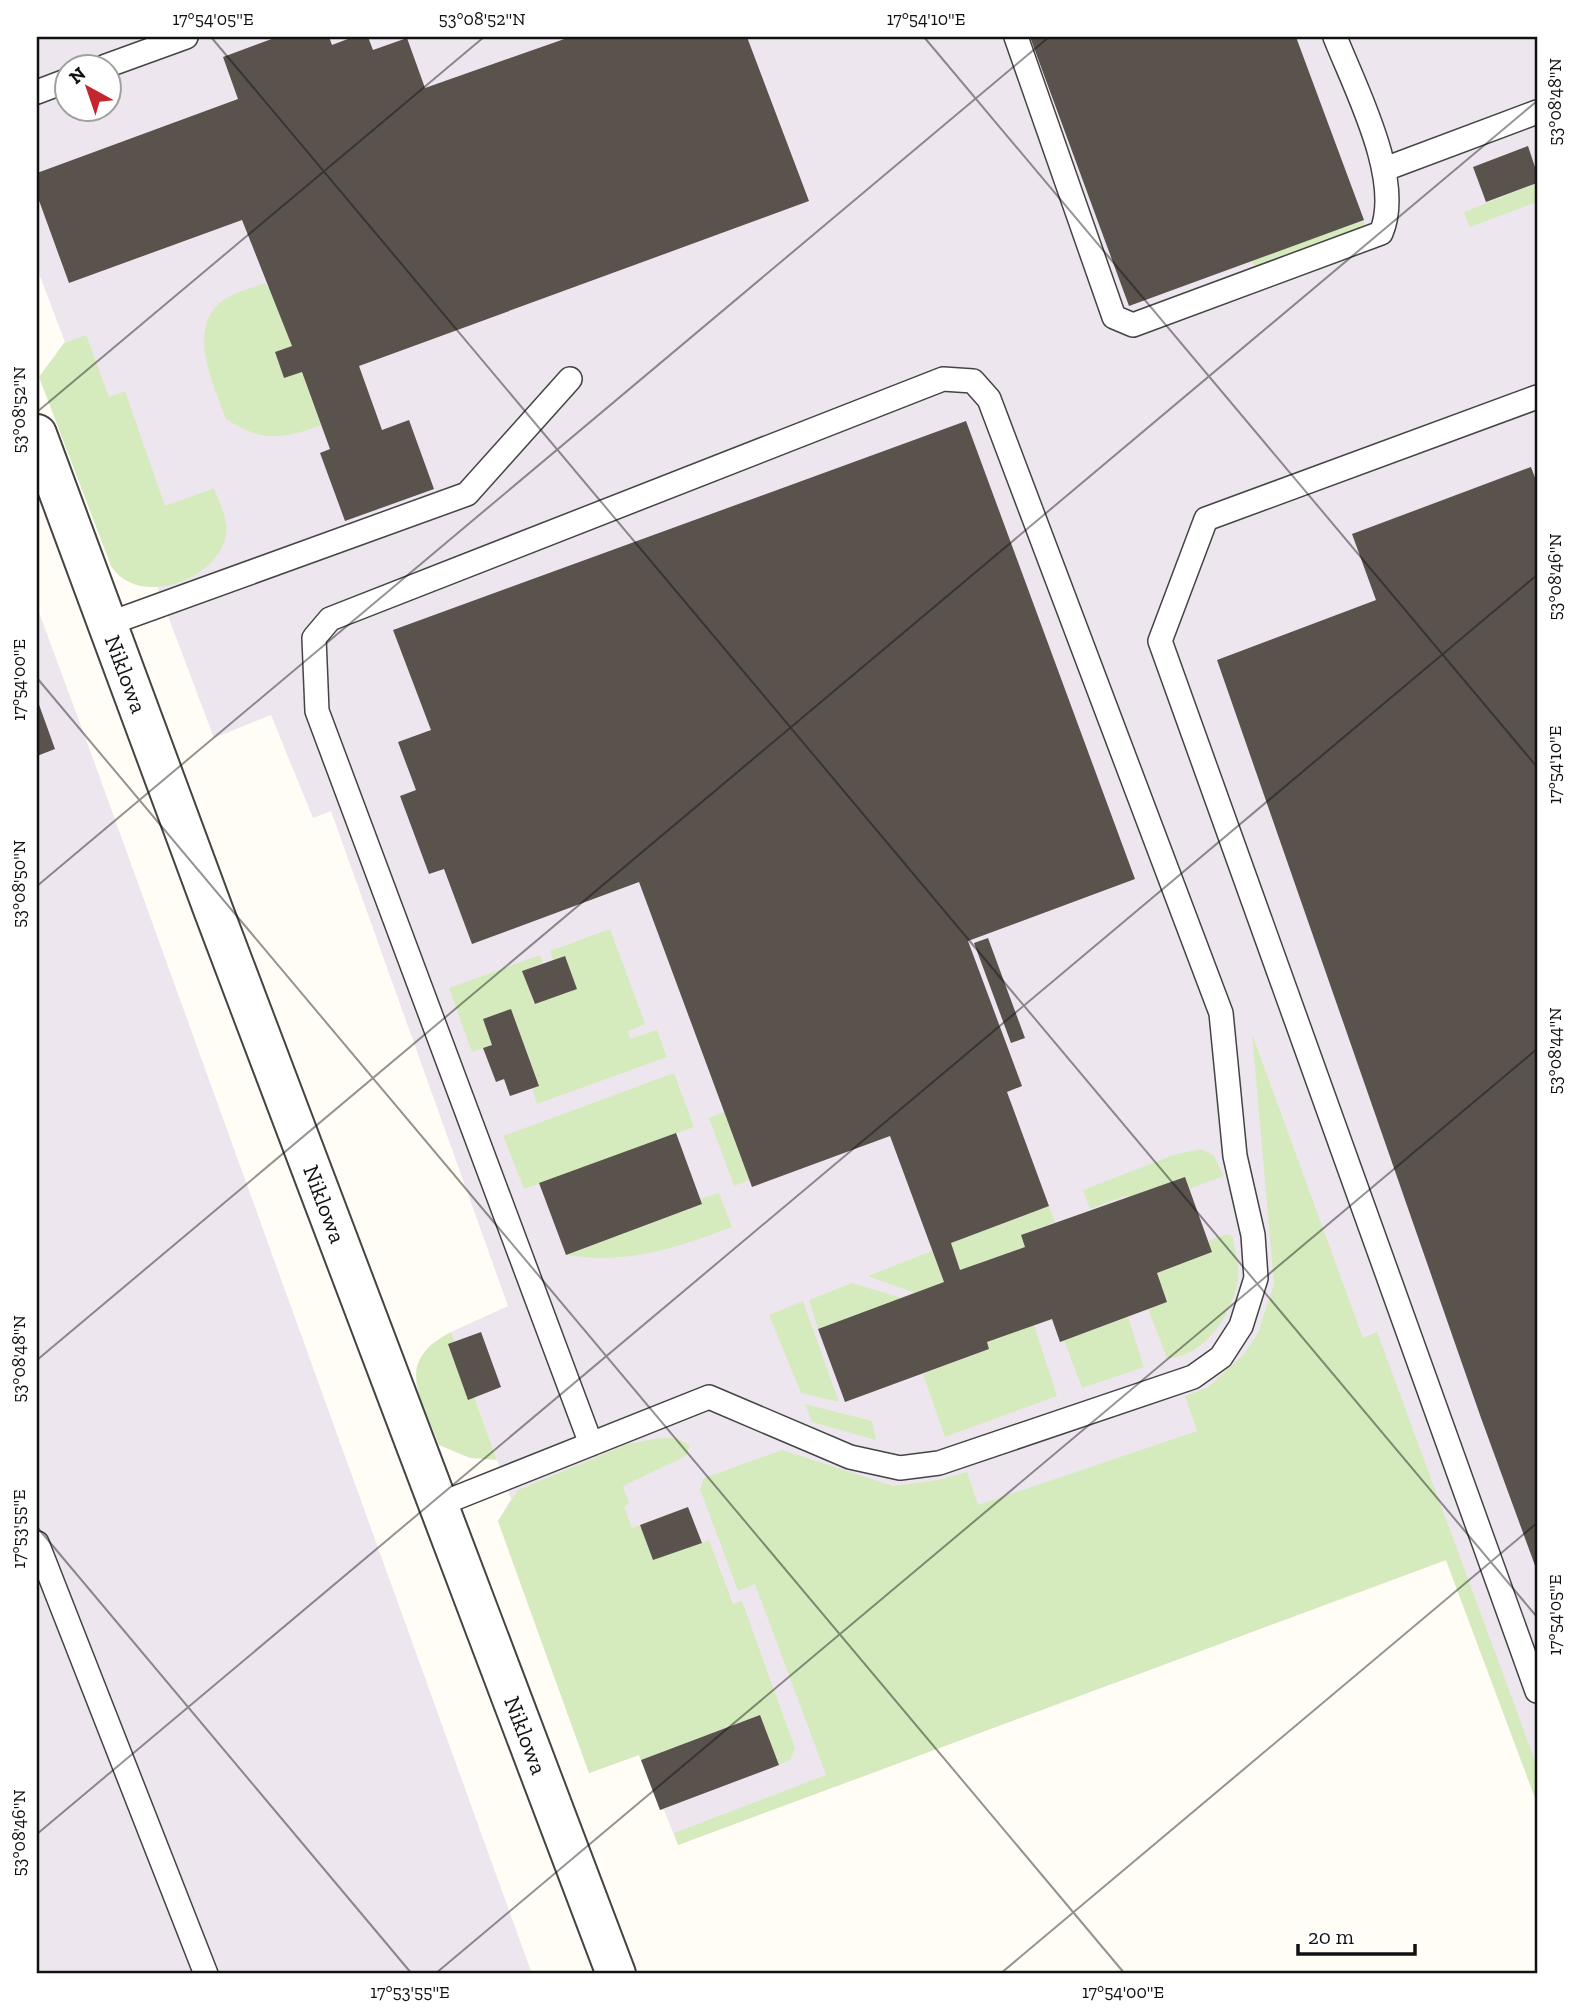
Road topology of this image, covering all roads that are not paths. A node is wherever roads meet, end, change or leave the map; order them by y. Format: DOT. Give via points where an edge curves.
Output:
graph roads {
  1 [pos="186,37"];
  2 [pos="1016,37"];
  3 [pos="1335,37"];
  4 [pos="122,60"];
  5 [pos="1537,112"];
  6 [pos="1385,169"];
  7 [pos="570,379"];
  8 [pos="1537,397"];
  9 [pos="37,433"];
  10 [pos="108,624"];
  11 [pos="591,1444"];
  12 [pos="438,1505"];
  13 [pos="37,1543"];
  14 [pos="1537,1691"];
  15 [pos="206,1974"];
  16 [pos="616,1974"];
  1 -- 4 [label="lane"];
  2 -- 6 [label="lane" via="1114,317 1133,325 1381,233 1388,216"];
  3 -- 6 [label="lane"];
  5 -- 6 [label="lane"];
  7 -- 10 [label="lane" via="467,494"];
  8 -- 14 [label="lane" via="1206,519 1160,641"];
  9 -- 10 [label="street, Niklowa"];
  10 -- 12 [label="street, Niklowa"];
  11 -- 11 [label="lane" via="709,1398 850,1457 900,1468 940,1463 1193,1377 1221,1357 1241,1325 1256,1278 1253,1235 1235,1156 1221,1013 989,400 973,382 943,379 330,619 314,638 317,710"];
  11 -- 12 [label="lane"];
  12 -- 16 [label="street, Niklowa"];
  13 -- 15 [label="lane"];
}
